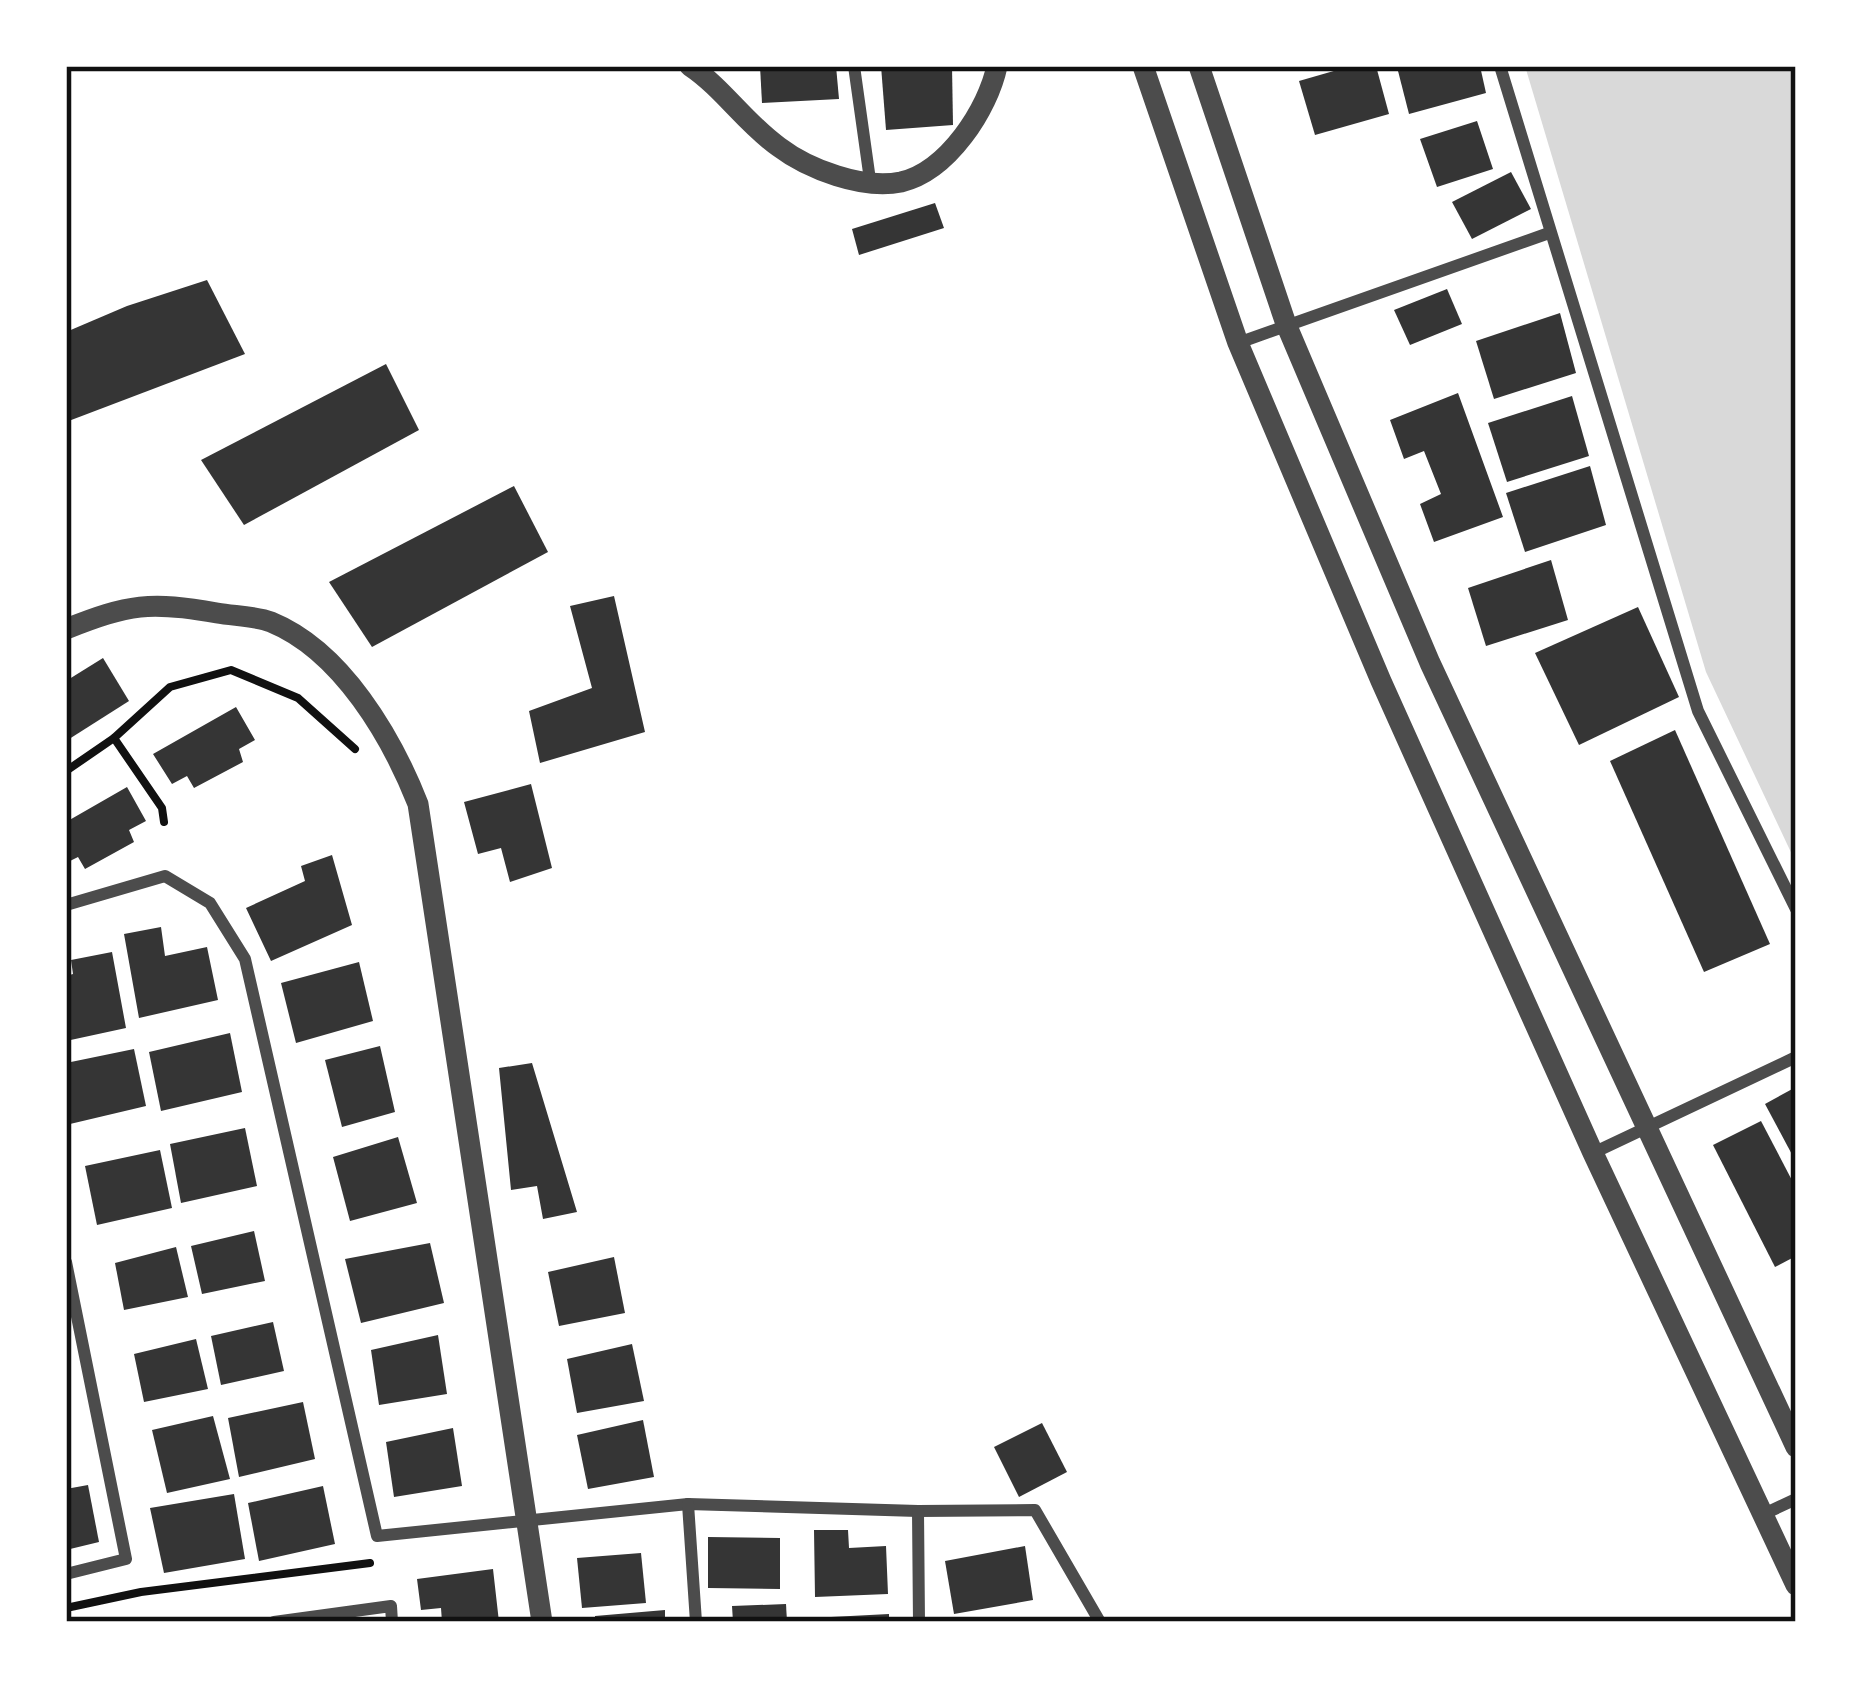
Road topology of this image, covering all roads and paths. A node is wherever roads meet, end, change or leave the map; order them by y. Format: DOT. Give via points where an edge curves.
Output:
graph roads {
  1 [pos="854,66"];
  2 [pos="997,66"];
  3 [pos="1143,66"];
  4 [pos="1199,66"];
  5 [pos="1500,66"];
  6 [pos="693,67"];
  7 [pos="870,181"];
  8 [pos="1549,233"];
  9 [pos="1286,324"];
  10 [pos="1238,343"];
  11 [pos="66,629"];
  12 [pos="114,738"];
  13 [pos="356,750"];
  14 [pos="66,771"];
  15 [pos="164,822"];
  16 [pos="66,905"];
  17 [pos="1796,909"];
  18 [pos="1796,1057"];
  19 [pos="1646,1128"];
  20 [pos="1593,1153"];
  21 [pos="66,1262"];
  22 [pos="1796,1447"];
  23 [pos="1796,1498"];
  24 [pos="688,1504"];
  25 [pos="918,1511"];
  26 [pos="1764,1514"];
  27 [pos="525,1520"];
  28 [pos="389,1561"];
  29 [pos="66,1574"];
  30 [pos="1796,1585"];
  31 [pos="66,1608"];
  32 [pos="274,1622"];
  33 [pos="392,1622"];
  34 [pos="542,1622"];
  35 [pos="695,1622"];
  36 [pos="919,1622"];
  37 [pos="1100,1622"];
  1 -- 7 [label="street"];
  2 -- 7 [label="street" via="967,132 939,161 902,182"];
  3 -- 10 [label="street"];
  4 -- 9 [label="street"];
  5 -- 8 [label="street"];
  6 -- 7 [label="street" via="779,148"];
  8 -- 9 [label="street"];
  8 -- 17 [label="street" via="1698,711"];
  9 -- 10 [label="street"];
  9 -- 19 [label="street" via="1430,663"];
  10 -- 20 [label="street"];
  11 -- 27 [label="street" via="159,603 271,622 318,652 397,751 418,804"];
  12 -- 13 [label="path" via="170,687 231,670 298,698"];
  12 -- 14 [label="path"];
  12 -- 15 [label="path" via="163,808"];
  16 -- 27 [label="street" via="165,876 210,903 245,959 376,1536"];
  18 -- 19 [label="street"];
  19 -- 20 [label="street"];
  19 -- 22 [label="street"];
  20 -- 26 [label="street"];
  21 -- 29 [label="street" via="126,1559"];
  23 -- 26 [label="street"];
  24 -- 25 [label="street"];
  24 -- 27 [label="street"];
  24 -- 35 [label="street"];
  25 -- 36 [label="street"];
  25 -- 37 [label="street" via="1035,1510"];
  26 -- 30 [label="street"];
  27 -- 34 [label="street"];
  28 -- 31 [label="path"];
  32 -- 33 [label="street" via="391,1606"];
}
